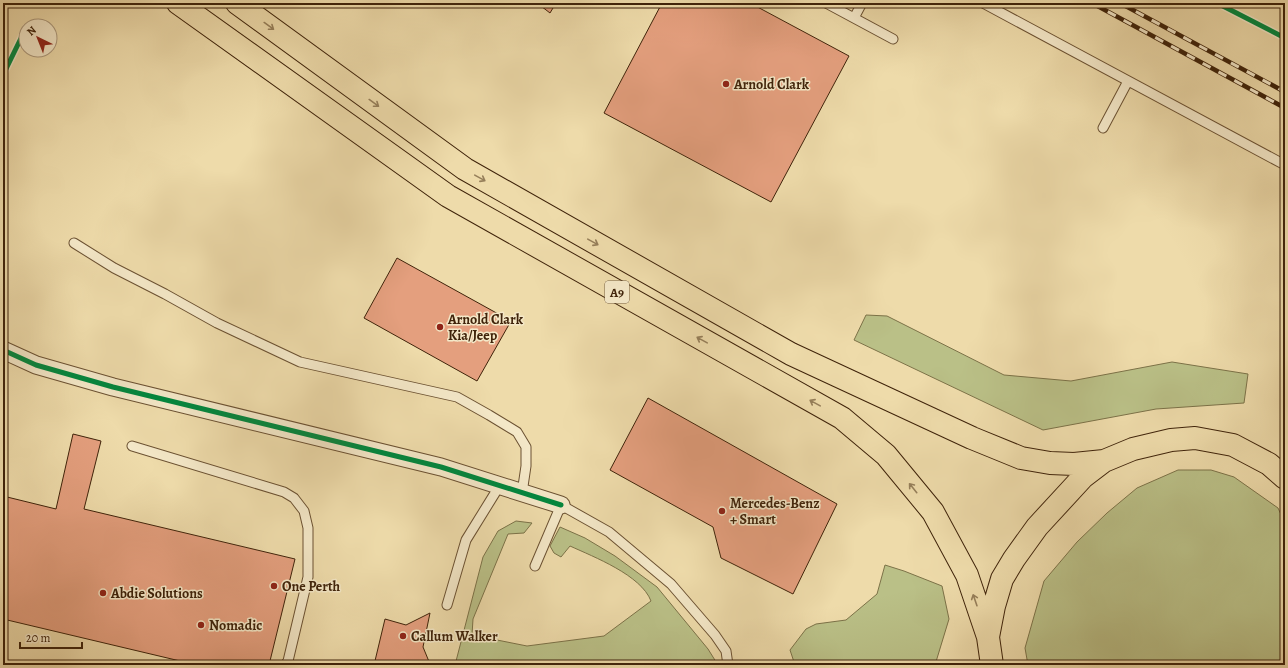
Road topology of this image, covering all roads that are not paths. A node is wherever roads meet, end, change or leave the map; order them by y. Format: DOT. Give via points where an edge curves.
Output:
graph roads {
  1 [pos="178,3"];
  2 [pos="237,3"];
  3 [pos="826,3"];
  4 [pos="862,3"];
  5 [pos="983,3"];
  6 [pos="854,18"];
  7 [pos="893,39"];
  8 [pos="1128,81"];
  9 [pos="1104,128"];
  10 [pos="1285,165"];
  11 [pos="74,242"];
  12 [pos="3,350"];
  13 [pos="132,446"];
  14 [pos="1104,461"];
  15 [pos="1285,478"];
  16 [pos="500,486"];
  17 [pos="522,492"];
  18 [pos="561,505"];
  19 [pos="535,566"];
  20 [pos="447,605"];
  21 [pos="988,637"];
  22 [pos="286,665"];
  23 [pos="728,665"];
  24 [pos="992,665"];
  21 -- 1 [label="highway, A9, one-way" via="967,575 933,512 886,455 842,418 448,196"];
  2 -- 14 [label="highway, A9, one-way" via="466,169 791,354 1021,458 1074,464"];
  3 -- 6 [label="lane"];
  4 -- 6 [label="lane"];
  5 -- 8 [label="lane"];
  6 -- 7 [label="lane"];
  8 -- 9 [label="lane"];
  8 -- 10 [label="lane"];
  11 -- 17 [label="lane" via="114,268 217,323 300,362 457,397 517,432 526,447"];
  12 -- 16 [label="street" via="36,365 113,388 441,467"];
  13 -- 22 [label="lane" via="284,492 294,498 304,511 308,528 308,577"];
  14 -- 15 [label="highway" via="1133,449 1171,440 1194,438 1233,445 1269,464"];
  14 -- 21 [label="highway" via="1083,477 1064,497 1037,527 1014,559 1002,579"];
  16 -- 17 [label="street"];
  16 -- 20 [label="lane" via="466,540"];
  17 -- 18 [label="street"];
  18 -- 19 [label="lane"];
  18 -- 23 [label="lane" via="609,532 671,584 715,635 726,651"];
  21 -- 24 [label="highway"];
}
